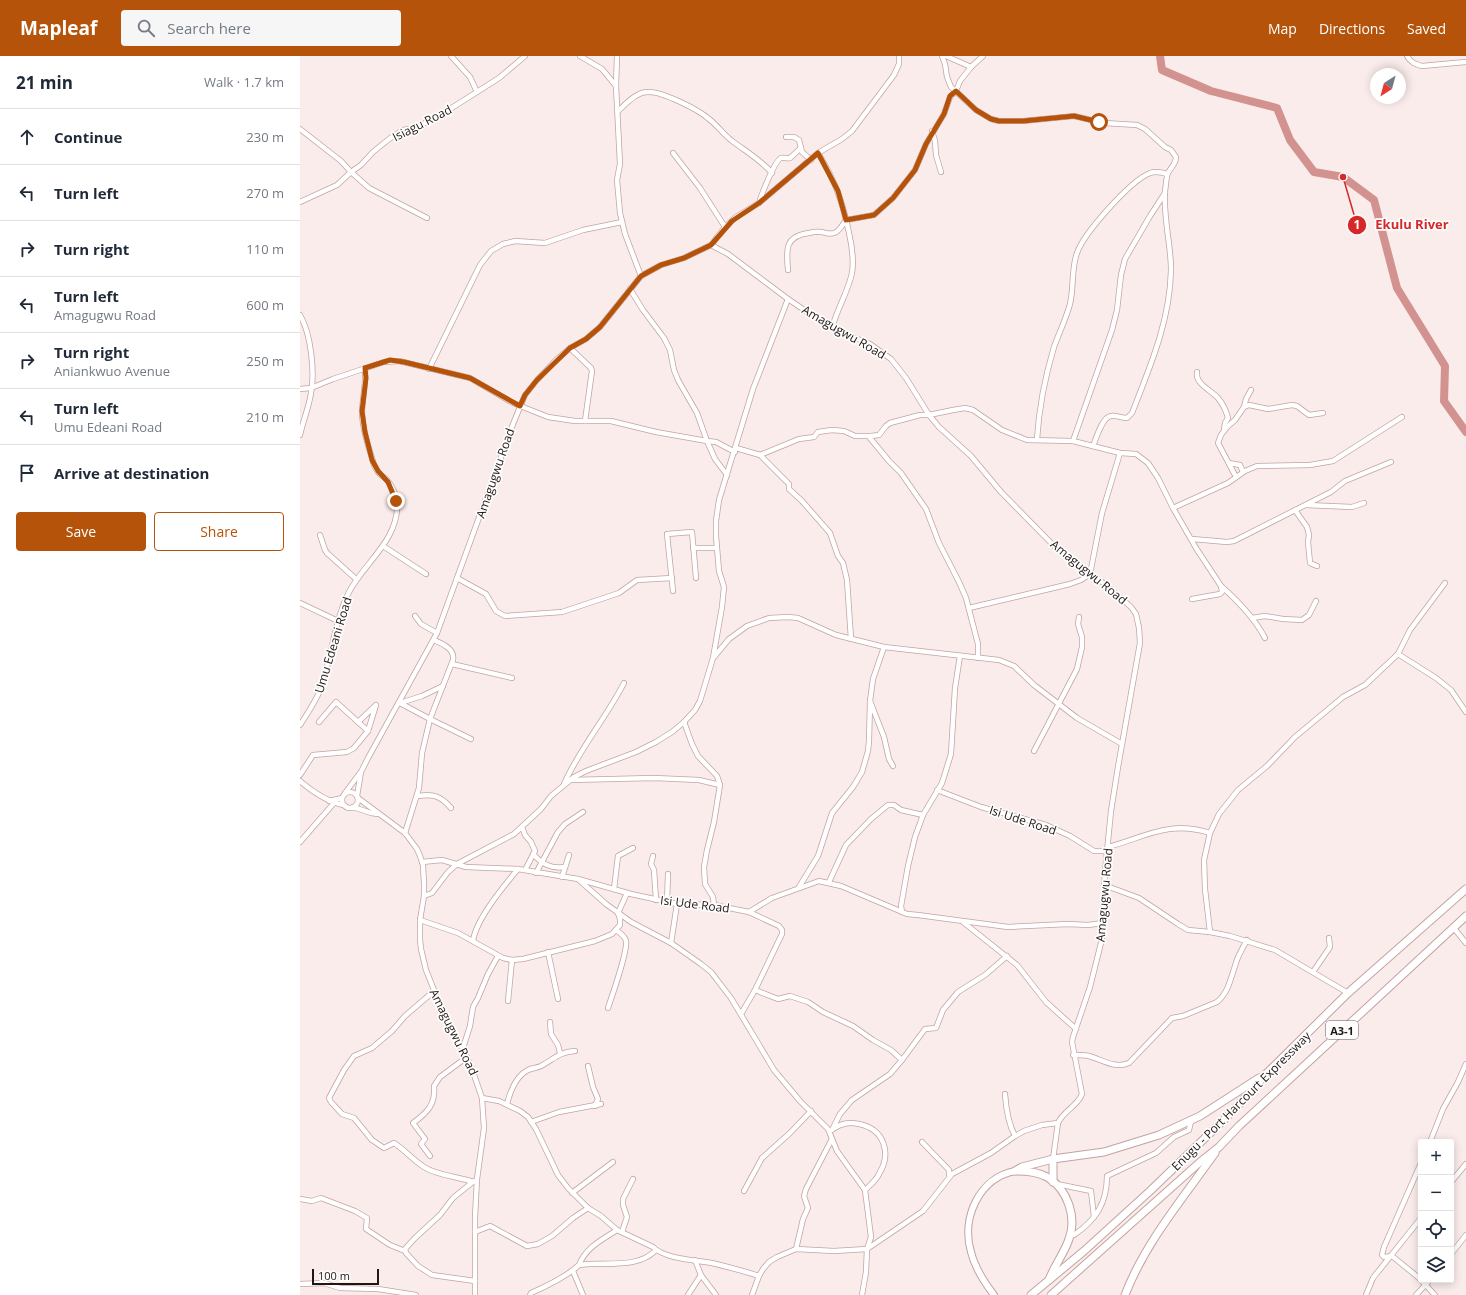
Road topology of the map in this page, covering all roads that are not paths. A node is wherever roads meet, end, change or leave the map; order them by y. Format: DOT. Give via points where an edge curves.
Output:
graph roads {
  1 [pos="452,56"];
  2 [pos="458,56"];
  3 [pos="526,56"];
  4 [pos="580,56"];
  5 [pos="617,56"];
  6 [pos="899,56"];
  7 [pos="942,56"];
  8 [pos="946,56"];
  9 [pos="983,56"];
  10 [pos="1407,56"];
  11 [pos="1466,62"];
  12 [pos="460,64"];
  13 [pos="971,67"];
  14 [pos="616,86"];
  15 [pos="956,91"];
  16 [pos="477,92"];
  17 [pos="618,111"];
  18 [pos="300,129"];
  19 [pos="932,132"];
  20 [pos="786,137"];
  21 [pos="801,148"];
  22 [pos="673,153"];
  23 [pos="818,153"];
  24 [pos="811,160"];
  25 [pos="351,172"];
  26 [pos="942,172"];
  27 [pos="772,173"];
  28 [pos="1168,174"];
  29 [pos="1165,192"];
  30 [pos="300,202"];
  31 [pos="759,203"];
  32 [pos="427,218"];
  33 [pos="846,220"];
  34 [pos="622,222"];
  35 [pos="726,227"];
  36 [pos="711,245"];
  37 [pos="788,270"];
  38 [pos="641,276"];
  39 [pos="630,289"];
  40 [pos="788,299"];
  41 [pos="300,316"];
  42 [pos="832,328"];
  43 [pos="570,348"];
  44 [pos="365,368"];
  45 [pos="429,369"];
  46 [pos="1197,372"];
  47 [pos="312,388"];
  48 [pos="300,389"];
  49 [pos="1251,390"];
  50 [pos="520,406"];
  51 [pos="1244,407"];
  52 [pos="1323,413"];
  53 [pos="929,415"];
  54 [pos="1402,417"];
  55 [pos="585,421"];
  56 [pos="1224,432"];
  57 [pos="300,435"];
  58 [pos="871,436"];
  59 [pos="1037,440"];
  60 [pos="707,441"];
  61 [pos="1073,442"];
  62 [pos="1093,446"];
  63 [pos="735,450"];
  64 [pos="1120,453"];
  65 [pos="760,455"];
  66 [pos="1391,462"];
  67 [pos="1229,463"];
  68 [pos="1243,472"];
  69 [pos="727,475"];
  70 [pos="1236,477"];
  71 [pos="1364,503"];
  72 [pos="1306,505"];
  73 [pos="1173,508"];
  74 [pos="1295,510"];
  75 [pos="320,535"];
  76 [pos="1192,540"];
  77 [pos="383,546"];
  78 [pos="693,548"];
  79 [pos="717,548"];
  80 [pos="1317,566"];
  81 [pos="426,574"];
  82 [pos="1090,574"];
  83 [pos="457,578"];
  84 [pos="672,578"];
  85 [pos="696,578"];
  86 [pos="356,579"];
  87 [pos="1445,583"];
  88 [pos="1221,586"];
  89 [pos="673,590"];
  90 [pos="1192,599"];
  91 [pos="1316,601"];
  92 [pos="300,603"];
  93 [pos="969,608"];
  94 [pos="415,616"];
  95 [pos="1080,617"];
  96 [pos="1252,618"];
  97 [pos="338,621"];
  98 [pos="437,634"];
  99 [pos="1265,638"];
  100 [pos="851,639"];
  101 [pos="434,640"];
  102 [pos="884,647"];
  103 [pos="1398,654"];
  104 [pos="960,656"];
  105 [pos="713,658"];
  106 [pos="978,658"];
  107 [pos="452,664"];
  108 [pos="512,678"];
  109 [pos="624,683"];
  110 [pos="443,686"];
  111 [pos="870,701"];
  112 [pos="400,703"];
  113 [pos="1058,704"];
  114 [pos="1466,712"];
  115 [pos="430,719"];
  116 [pos="319,722"];
  117 [pos="358,722"];
  118 [pos="684,722"];
  119 [pos="300,725"];
  120 [pos="368,731"];
  121 [pos="471,739"];
  122 [pos="1122,744"];
  123 [pos="1034,751"];
  124 [pos="893,766"];
  125 [pos="362,772"];
  126 [pos="300,775"];
  127 [pos="570,780"];
  128 [pos="300,781"];
  129 [pos="720,785"];
  130 [pos="564,786"];
  131 [pos="937,790"];
  132 [pos="343,796"];
  133 [pos="417,796"];
  134 [pos="358,797"];
  135 [pos="331,802"];
  136 [pos="344,805"];
  137 [pos="353,808"];
  138 [pos="451,808"];
  139 [pos="583,812"];
  140 [pos="378,814"];
  141 [pos="923,814"];
  142 [pos="522,827"];
  143 [pos="1210,832"];
  144 [pos="405,833"];
  145 [pos="300,842"];
  146 [pos="633,848"];
  147 [pos="1107,849"];
  148 [pos="533,854"];
  149 [pos="569,855"];
  150 [pos="653,856"];
  151 [pos="422,862"];
  152 [pos="541,863"];
  153 [pos="457,864"];
  154 [pos="565,867"];
  155 [pos="518,869"];
  156 [pos="525,870"];
  157 [pos="536,873"];
  158 [pos="668,874"];
  159 [pos="562,877"];
  160 [pos="578,879"];
  161 [pos="829,882"];
  162 [pos="1104,885"];
  163 [pos="799,888"];
  164 [pos="614,889"];
  165 [pos="1466,889"];
  166 [pos="627,893"];
  167 [pos="424,896"];
  168 [pos="656,900"];
  169 [pos="667,902"];
  170 [pos="677,904"];
  171 [pos="714,905"];
  172 [pos="750,912"];
  173 [pos="902,912"];
  174 [pos="618,913"];
  175 [pos="1466,916"];
  176 [pos="420,920"];
  177 [pos="962,920"];
  178 [pos="631,922"];
  179 [pos="1103,923"];
  180 [pos="620,925"];
  181 [pos="1453,927"];
  182 [pos="616,930"];
  183 [pos="1210,932"];
  184 [pos="1329,938"];
  185 [pos="1247,940"];
  186 [pos="473,941"];
  187 [pos="671,943"];
  188 [pos="1466,943"];
  189 [pos="548,952"];
  190 [pos="498,956"];
  191 [pos="1007,956"];
  192 [pos="512,960"];
  193 [pos="1313,972"];
  194 [pos="755,990"];
  195 [pos="434,991"];
  196 [pos="1348,993"];
  197 [pos="558,999"];
  198 [pos="508,1001"];
  199 [pos="608,1008"];
  200 [pos="741,1014"];
  201 [pos="550,1022"];
  202 [pos="1076,1028"];
  203 [pos="463,1048"];
  204 [pos="575,1050"];
  205 [pos="560,1053"];
  206 [pos="1074,1055"];
  207 [pos="467,1057"];
  208 [pos="902,1060"];
  209 [pos="1466,1064"];
  210 [pos="588,1066"];
  211 [pos="1266,1074"];
  212 [pos="1005,1094"];
  213 [pos="482,1098"];
  214 [pos="507,1104"];
  215 [pos="601,1104"];
  216 [pos="595,1106"];
  217 [pos="811,1111"];
  218 [pos="1191,1121"];
  219 [pos="531,1122"];
  220 [pos="1058,1123"];
  221 [pos="831,1131"];
  222 [pos="1015,1136"];
  223 [pos="832,1139"];
  224 [pos="1431,1139"];
  225 [pos="922,1142"];
  226 [pos="1220,1147"];
  227 [pos="430,1156"];
  228 [pos="1053,1159"];
  229 [pos="613,1162"];
  230 [pos="1466,1164"];
  231 [pos="1418,1170"];
  232 [pos="1015,1171"];
  233 [pos="949,1177"];
  234 [pos="1454,1178"];
  235 [pos="633,1179"];
  236 [pos="475,1180"];
  237 [pos="1054,1183"];
  238 [pos="865,1190"];
  239 [pos="744,1191"];
  240 [pos="572,1193"];
  241 [pos="300,1199"];
  242 [pos="588,1208"];
  243 [pos="1094,1217"];
  244 [pos="1418,1222"];
  245 [pos="620,1231"];
  246 [pos="474,1232"];
  247 [pos="1074,1234"];
  248 [pos="1466,1235"];
  249 [pos="796,1249"];
  250 [pos="867,1249"];
  251 [pos="656,1250"];
  252 [pos="1454,1250"];
  253 [pos="405,1251"];
  254 [pos="1392,1256"];
  255 [pos="695,1260"];
  256 [pos="578,1266"];
  257 [pos="573,1271"];
  258 [pos="701,1275"];
  259 [pos="759,1276"];
  260 [pos="475,1281"];
  261 [pos="1048,1281"];
  262 [pos="301,1283"];
  263 [pos="1426,1285"];
  264 [pos="416,1295"];
  265 [pos="475,1295"];
  266 [pos="530,1295"];
  267 [pos="583,1295"];
  268 [pos="688,1295"];
  269 [pos="716,1295"];
  270 [pos="752,1295"];
  271 [pos="862,1295"];
  272 [pos="994,1295"];
  273 [pos="1031,1295"];
  274 [pos="1051,1295"];
  275 [pos="1126,1295"];
  276 [pos="1366,1295"];
  277 [pos="1416,1295"];
  278 [pos="1435,1295"];
  1 -- 12 [label="street"];
  2 -- 12 [label="street"];
  3 -- 16 [label="street, Isiagu Road"];
  4 -- 14 [label="street" via="602,69"];
  5 -- 14 [label="street"];
  6 -- 23 [label="street, Amagugwu Road" via="899,64 894,75 852,131"];
  7 -- 15 [label="street" via="949,84"];
  8 -- 13 [label="street"];
  9 -- 13 [label="street"];
  10 -- 11 [label="street" via="1410,62 1422,66"];
  12 -- 16 [label="street"];
  13 -- 15 [label="street"];
  14 -- 17 [label="street"];
  15 -- 19 [label="street" via="950,96 944,114"];
  15 -- 28 [label="street" via="976,110 999,121 1074,116 1104,123 1142,127 1175,154 1176,162"];
  16 -- 25 [label="street, Isiagu Road" via="439,116 415,128 403,130 380,146"];
  17 -- 27 [label="street" via="642,93 649,92 671,98 700,112"];
  17 -- 34 [label="street" via="620,164 617,180"];
  18 -- 25 [label="street"];
  19 -- 26 [label="street"];
  19 -- 33 [label="street" via="915,170 893,198 874,215"];
  20 -- 21 [label="street" via="798,139"];
  21 -- 24 [label="street" via="804,155"];
  21 -- 27 [label="street" via="790,158 778,160"];
  22 -- 35 [label="street"];
  23 -- 24 [label="street, Amagugwu Road"];
  23 -- 33 [label="street" via="838,191"];
  24 -- 31 [label="street, Amagugwu Road"];
  25 -- 30 [label="street, Isiagu Road" via="337,185"];
  25 -- 32 [label="street" via="369,188"];
  27 -- 31 [label="street" via="764,186"];
  28 -- 29 [label="street"];
  28 -- 59 [label="street" via="1148,174 1118,197 1079,248 1075,261 1072,295 1043,391"];
  29 -- 61 [label="street" via="1125,259 1112,330"];
  29 -- 62 [label="street" via="1171,269 1165,319 1132,413 1127,418 1112,415 1106,418"];
  31 -- 35 [label="street, Amagugwu Road" via="736,217"];
  33 -- 37 [label="street" via="835,233 796,235 788,245"];
  33 -- 42 [label="street" via="851,244 852,271"];
  34 -- 38 [label="street"];
  34 -- 45 [label="street" via="583,230 545,243 509,242 491,251 480,265"];
  35 -- 36 [label="street, Amagugwu Road"];
  36 -- 38 [label="street, Amagugwu Road"];
  36 -- 40 [label="street, Amagugwu Road" via="742,264"];
  38 -- 39 [label="street, Amagugwu Road"];
  39 -- 43 [label="street, Amagugwu Road" via="600,327"];
  39 -- 60 [label="street" via="664,338 678,380 697,413"];
  40 -- 42 [label="street, Amagugwu Road"];
  40 -- 63 [label="street" via="753,389"];
  41 -- 47 [label="street" via="308,338"];
  42 -- 53 [label="street, Amagugwu Road" via="870,344 891,359"];
  43 -- 50 [label="street, Amagugwu Road" via="537,380"];
  43 -- 55 [label="street" via="592,371"];
  44 -- 45 [label="street" via="393,360"];
  44 -- 47 [label="street"];
  44 -- 77 [label="street, Umu Edeani Road" via="362,411 365,432 372,460 391,486 397,503 394,523"];
  45 -- 50 [label="street" via="470,378"];
  46 -- 56 [label="street" via="1196,376 1201,384 1223,404 1228,418"];
  47 -- 48 [label="street"];
  47 -- 57 [label="street"];
  49 -- 51 [label="street"];
  50 -- 55 [label="street" via="548,417"];
  50 -- 83 [label="street, Amagugwu Road"];
  51 -- 52 [label="street" via="1252,405 1268,409 1292,405 1309,415"];
  51 -- 56 [label="street"];
  53 -- 58 [label="street" via="890,423 878,435"];
  53 -- 59 [label="street" via="968,409 1002,430 1024,439"];
  53 -- 82 [label="street, Amagugwu Road" via="971,456 1001,492 1058,550"];
  54 -- 68 [label="street" via="1329,462 1257,466"];
  55 -- 60 [label="street" via="611,421"];
  56 -- 67 [label="street" via="1218,442"];
  58 -- 65 [label="street" via="855,436 844,431 832,430 818,432 814,437 799,439"];
  58 -- 93 [label="street" via="901,473 926,510"];
  59 -- 61 [label="street"];
  60 -- 63 [label="street"];
  60 -- 69 [label="street" via="715,459"];
  61 -- 62 [label="street"];
  62 -- 64 [label="street"];
  63 -- 65 [label="street"];
  63 -- 69 [label="street"];
  64 -- 73 [label="street" via="1136,454 1148,463"];
  64 -- 82 [label="street" via="1102,513"];
  65 -- 100 [label="street" via="789,484 789,489 830,533 847,580"];
  66 -- 72 [label="street" via="1346,481"];
  67 -- 68 [label="street" via="1240,465"];
  67 -- 70 [label="street"];
  68 -- 70 [label="street"];
  69 -- 79 [label="street" via="717,512"];
  70 -- 73 [label="street"];
  71 -- 72 [label="street" via="1352,507"];
  72 -- 74 [label="street"];
  73 -- 76 [label="street"];
  74 -- 76 [label="street" via="1234,541"];
  74 -- 80 [label="street" via="1307,527 1310,563"];
  75 -- 86 [label="street" via="327,553"];
  76 -- 88 [label="street"];
  77 -- 81 [label="street"];
  77 -- 86 [label="street, Umu Edeani Road"];
  78 -- 79 [label="street"];
  78 -- 84 [label="street" via="692,532 667,534"];
  78 -- 85 [label="street"];
  79 -- 105 [label="street" via="719,571 724,587"];
  82 -- 93 [label="street" via="1070,584"];
  82 -- 122 [label="street, Amagugwu Road" via="1131,607 1136,614 1139,628 1140,642"];
  83 -- 84 [label="street" via="486,594 496,610 505,616 562,612 619,593 637,580"];
  83 -- 98 [label="street, Amagugwu Road"];
  84 -- 89 [label="street"];
  86 -- 97 [label="street, Umu Edeani Road"];
  87 -- 103 [label="street" via="1410,630"];
  88 -- 90 [label="street" via="1220,594"];
  88 -- 96 [label="street"];
  91 -- 96 [label="street" via="1309,615 1302,620 1265,616"];
  92 -- 97 [label="street"];
  93 -- 106 [label="street" via="978,644"];
  94 -- 98 [label="street" via="421,624"];
  95 -- 113 [label="street" via="1078,624 1082,637 1081,654 1077,669"];
  96 -- 99 [label="street"];
  97 -- 119 [label="street, Umu Edeani Road" via="321,687"];
  98 -- 101 [label="street, Amagugwu Road"];
  100 -- 102 [label="street"];
  100 -- 105 [label="street" via="798,618 776,617 746,626 729,639"];
  101 -- 107 [label="street" via="452,651"];
  101 -- 112 [label="street, Amagugwu Road"];
  102 -- 104 [label="street"];
  102 -- 111 [label="street" via="873,679"];
  103 -- 114 [label="street" via="1451,690"];
  103 -- 143 [label="street" via="1365,685 1342,697 1238,790"];
  104 -- 106 [label="street"];
  104 -- 131 [label="street" via="955,688 951,754 942,783"];
  105 -- 118 [label="street" via="700,701"];
  106 -- 113 [label="street" via="1010,664"];
  107 -- 108 [label="street"];
  107 -- 110 [label="street"];
  109 -- 130 [label="street" via="573,764"];
  110 -- 112 [label="street"];
  110 -- 115 [label="street"];
  111 -- 124 [label="street"];
  111 -- 163 [label="street" via="868,751 862,772 832,813 818,856"];
  112 -- 115 [label="street"];
  112 -- 125 [label="street, Amagugwu Road"];
  113 -- 122 [label="street" via="1082,722"];
  113 -- 123 [label="street"];
  115 -- 121 [label="street"];
  115 -- 133 [label="street" via="422,753"];
  116 -- 117 [label="street" via="336,702"];
  117 -- 120 [label="street"];
  117 -- 120 [label="street" via="376,705"];
  118 -- 127 [label="street" via="656,742"];
  118 -- 129 [label="street" via="698,756 717,776"];
  120 -- 126 [label="street" via="354,748 347,752 313,755"];
  122 -- 147 [label="street, Amagugwu Road"];
  125 -- 132 [label="street"];
  125 -- 134 [label="street"];
  127 -- 129 [label="street" via="673,778"];
  127 -- 130 [label="street"];
  128 -- 135 [label="street"];
  129 -- 171 [label="street" via="704,867 705,884 713,897"];
  130 -- 142 [label="street"];
  131 -- 141 [label="street"];
  131 -- 147 [label="street, Isi Ude Road" via="1046,825 1094,851"];
  132 -- 134 [label="street" via="352,792"];
  132 -- 135 [label="street"];
  132 -- 136 [label="street"];
  133 -- 138 [label="street" via="432,794"];
  133 -- 144 [label="street"];
  134 -- 137 [label="street"];
  134 -- 140 [label="street, Amagugwu Road"];
  135 -- 136 [label="street"];
  135 -- 145 [label="street"];
  136 -- 137 [label="street"];
  137 -- 140 [label="street"];
  139 -- 152 [label="street" via="558,832"];
  140 -- 144 [label="street, Amagugwu Road"];
  141 -- 161 [label="street" via="901,810 892,804 884,808 846,845"];
  141 -- 173 [label="street" via="908,866"];
  142 -- 148 [label="street" via="535,851"];
  142 -- 153 [label="street"];
  143 -- 147 [label="street" via="1195,829 1163,829"];
  143 -- 183 [label="street" via="1204,872"];
  144 -- 151 [label="street, Amagugwu Road" via="417,849"];
  146 -- 164 [label="street" via="618,856"];
  147 -- 162 [label="street, Amagugwu Road"];
  148 -- 152 [label="street"];
  148 -- 156 [label="street"];
  149 -- 154 [label="street"];
  150 -- 168 [label="street" via="651,864 656,880"];
  151 -- 153 [label="street, Isi Ude Road" via="442,860"];
  151 -- 167 [label="street, Amagugwu Road"];
  152 -- 154 [label="street" via="558,868"];
  152 -- 157 [label="street"];
  153 -- 155 [label="street, Isi Ude Road" via="466,867"];
  153 -- 167 [label="street" via="432,894"];
  154 -- 159 [label="street"];
  155 -- 156 [label="street, Isi Ude Road"];
  155 -- 186 [label="street" via="486,912"];
  156 -- 157 [label="street, Isi Ude Road"];
  157 -- 159 [label="street, Isi Ude Road"];
  158 -- 169 [label="street"];
  159 -- 160 [label="street, Isi Ude Road"];
  160 -- 164 [label="street, Isi Ude Road"];
  160 -- 174 [label="street"];
  161 -- 163 [label="street" via="816,881"];
  161 -- 173 [label="street"];
  162 -- 179 [label="street, Amagugwu Road"];
  162 -- 183 [label="street" via="1139,898 1183,928"];
  163 -- 172 [label="street" via="772,898"];
  164 -- 166 [label="street, Isi Ude Road"];
  165 -- 196 [label="highway, Enugu - Port Harcourt Expressway / A3-1"];
  166 -- 168 [label="street, Isi Ude Road"];
  166 -- 174 [label="street"];
  167 -- 176 [label="street, Amagugwu Road"];
  168 -- 169 [label="street, Isi Ude Road"];
  169 -- 170 [label="street, Isi Ude Road"];
  170 -- 171 [label="street, Isi Ude Road"];
  170 -- 187 [label="street"];
  171 -- 172 [label="street, Isi Ude Road"];
  172 -- 194 [label="street, Isi Ude Road" via="779,926 782,930"];
  173 -- 177 [label="street"];
  174 -- 178 [label="street"];
  174 -- 180 [label="street"];
  175 -- 181 [label="highway, Enugu - Port Harcourt Expressway / A3-1"];
  176 -- 186 [label="street"];
  176 -- 195 [label="street, Amagugwu Road" via="421,949"];
  177 -- 179 [label="street" via="1012,927"];
  177 -- 191 [label="street"];
  178 -- 180 [label="street"];
  178 -- 187 [label="street"];
  179 -- 202 [label="street, Amagugwu Road" via="1102,939 1093,974"];
  180 -- 182 [label="street"];
  181 -- 188 [label="street"];
  181 -- 226 [label="highway, Enugu - Port Harcourt Expressway / A3-1"];
  182 -- 189 [label="street" via="595,940"];
  182 -- 199 [label="street" via="627,942"];
  183 -- 185 [label="street"];
  184 -- 193 [label="street" via="1330,947"];
  185 -- 193 [label="street" via="1282,954"];
  185 -- 206 [label="street" via="1221,999 1183,1016 1172,1018 1129,1063 1115,1065 1088,1056"];
  186 -- 190 [label="street"];
  187 -- 200 [label="street" via="711,972"];
  189 -- 192 [label="street"];
  189 -- 197 [label="street"];
  190 -- 192 [label="street"];
  190 -- 203 [label="street" via="473,1008"];
  191 -- 202 [label="street" via="1046,1002"];
  191 -- 208 [label="street" via="985,975 958,992 943,1010 936,1028 925,1029"];
  192 -- 198 [label="street"];
  193 -- 196 [label="street"];
  194 -- 200 [label="street"];
  194 -- 208 [label="street" via="778,999 790,996 808,1002 853,1026"];
  195 -- 203 [label="street, Amagugwu Road"];
  195 -- 236 [label="street" via="387,1036 372,1048 354,1056 329,1098 342,1114 354,1118 372,1140 384,1148 394,1143 424,1167 438,1173"];
  196 -- 211 [label="highway, Enugu - Port Harcourt Expressway / A3-1"];
  200 -- 217 [label="street" via="774,1070"];
  201 -- 205 [label="street" via="551,1034"];
  202 -- 206 [label="street, Amagugwu Road" via="1072,1042"];
  203 -- 207 [label="street, Amagugwu Road"];
  204 -- 205 [label="street"];
  205 -- 214 [label="street" via="521,1076 510,1091"];
  206 -- 220 [label="street, Amagugwu Road" via="1082,1094"];
  207 -- 213 [label="street, Amagugwu Road"];
  207 -- 227 [label="street" via="440,1077 434,1086 435,1095 426,1114 413,1123 425,1139 421,1144"];
  208 -- 221 [label="street" via="890,1074 852,1100 840,1114"];
  209 -- 224 [label="street" via="1442,1108"];
  210 -- 216 [label="street" via="598,1099"];
  211 -- 218 [label="highway"];
  211 -- 261 [label="highway, Enugu - Port Harcourt Expressway / A3-1" via="1234,1110 1155,1186"];
  212 -- 222 [label="street" via="1006,1110"];
  213 -- 214 [label="street"];
  213 -- 236 [label="street, Amagugwu Road" via="484,1128"];
  214 -- 219 [label="street" via="525,1114"];
  215 -- 216 [label="street"];
  216 -- 219 [label="street" via="558,1112"];
  217 -- 221 [label="street"];
  217 -- 239 [label="street" via="762,1158"];
  218 -- 228 [label="highway" via="1130,1145 1104,1152"];
  218 -- 243 [label="street" via="1189,1130 1174,1137 1156,1153 1107,1176 1103,1204"];
  219 -- 240 [label="street" via="558,1175"];
  220 -- 222 [label="street" via="1042,1125"];
  220 -- 228 [label="street"];
  221 -- 223 [label="street"];
  221 -- 238 [label="street" via="844,1123 865,1125 884,1143 882,1168 874,1182"];
  222 -- 233 [label="street"];
  223 -- 238 [label="street" via="837,1151"];
  223 -- 249 [label="street" via="806,1189 804,1196 808,1208"];
  225 -- 233 [label="street" via="949,1170"];
  226 -- 274 [label="highway, Enugu - Port Harcourt Expressway / A3-1" via="1198,1163"];
  226 -- 275 [label="highway" via="1156,1235"];
  228 -- 232 [label="highway"];
  228 -- 237 [label="highway"];
  229 -- 240 [label="street"];
  230 -- 234 [label="street"];
  231 -- 254 [label="street" via="1382,1252 1384,1257"];
  232 -- 237 [label="highway" via="1031,1172"];
  232 -- 272 [label="main road" via="1003,1174 988,1183 976,1200 970,1220 968,1242 975,1266"];
  233 -- 250 [label="street" via="923,1211"];
  235 -- 245 [label="street" via="622,1199 627,1217"];
  236 -- 246 [label="street, Amagugwu Road"];
  236 -- 253 [label="street" via="453,1198"];
  237 -- 243 [label="street" via="1091,1191"];
  237 -- 261 [label="highway" via="1069,1205 1072,1228"];
  238 -- 250 [label="street" via="871,1237"];
  240 -- 242 [label="street"];
  241 -- 253 [label="street" via="312,1201 321,1198 355,1211 367,1218 366,1229"];
  242 -- 245 [label="street"];
  242 -- 246 [label="street" via="538,1244 527,1246 490,1226"];
  243 -- 247 [label="street"];
  244 -- 254 [label="street"];
  245 -- 251 [label="street"];
  245 -- 256 [label="street" via="589,1248"];
  246 -- 260 [label="street, Amagugwu Road"];
  248 -- 252 [label="street"];
  249 -- 250 [label="street"];
  249 -- 259 [label="street" via="781,1254 769,1262"];
  250 -- 271 [label="street"];
  251 -- 255 [label="street"];
  251 -- 256 [label="street" via="644,1259 624,1264"];
  253 -- 260 [label="street" via="418,1266 436,1277"];
  254 -- 263 [label="street"];
  254 -- 276 [label="street" via="1373,1278"];
  255 -- 258 [label="street"];
  255 -- 259 [label="street"];
  256 -- 257 [label="street"];
  257 -- 266 [label="street"];
  257 -- 267 [label="street"];
  258 -- 268 [label="street"];
  258 -- 269 [label="street"];
  259 -- 270 [label="street"];
  260 -- 265 [label="street, Amagugwu Road"];
  261 -- 273 [label="highway, Enugu - Port Harcourt Expressway / A3-1"];
  262 -- 264 [label="street" via="324,1283 340,1288 378,1289"];
  263 -- 277 [label="street"];
  263 -- 278 [label="street"];
}
